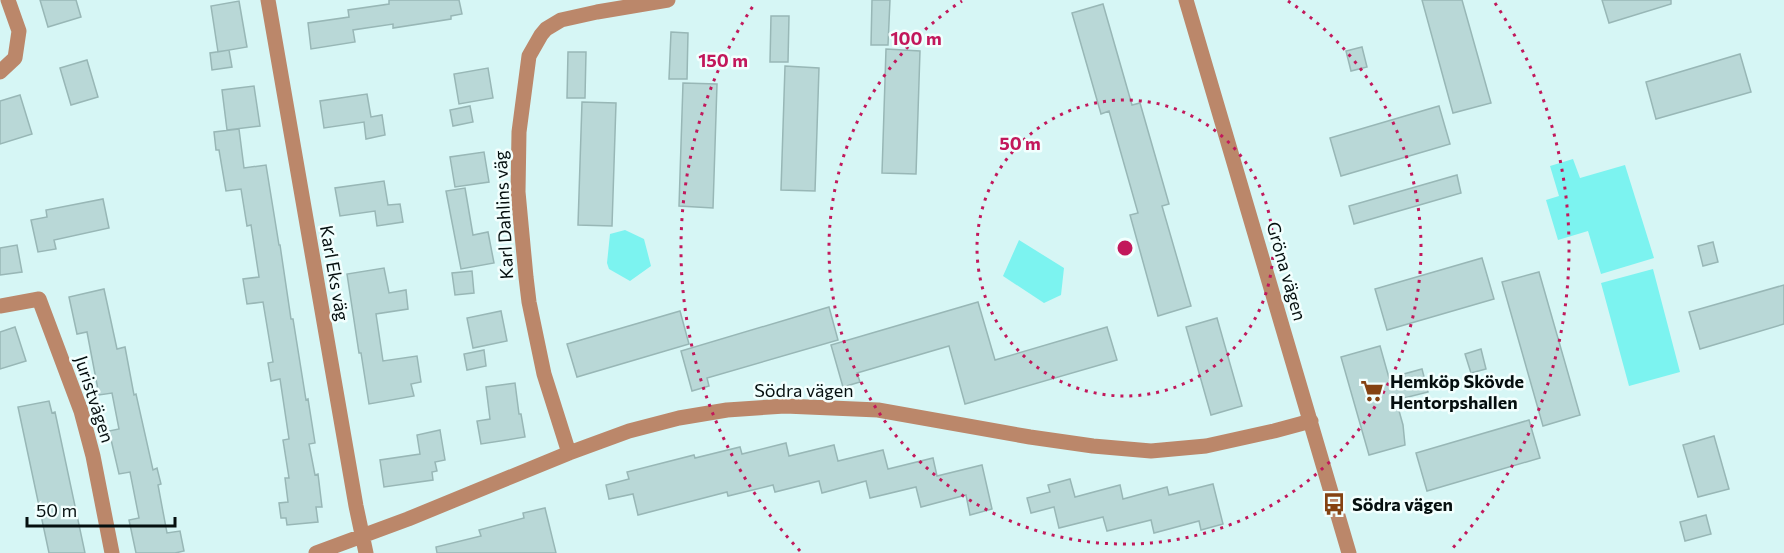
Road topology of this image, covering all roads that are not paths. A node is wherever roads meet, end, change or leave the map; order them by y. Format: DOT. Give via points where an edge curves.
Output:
graph roads {
  1 [pos="8,0"];
  2 [pos="268,0"];
  3 [pos="668,0"];
  4 [pos="1186,0"];
  5 [pos="0,72"];
  6 [pos="0,306"];
  7 [pos="1311,421"];
  8 [pos="569,453"];
  9 [pos="361,538"];
  10 [pos="112,553"];
  11 [pos="316,553"];
  12 [pos="366,553"];
  13 [pos="1349,553"];
  1 -- 5 [label="street" via="19,31 15,58"];
  2 -- 9 [label="street, Karl Eks väg"];
  3 -- 8 [label="street, Karl Dahlins väg" via="561,20 546,29 529,56 519,132 518,192 528,302 544,374"];
  4 -- 7 [label="street, Gröna vägen"];
  6 -- 10 [label="street, Juristvägen" via="39,299 81,411"];
  7 -- 8 [label="street, Södra vägen" via="1206,446 1150,451 1030,437 878,410 786,406 679,418"];
  7 -- 13 [label="street, Gröna vägen"];
  8 -- 9 [label="street, Södra vägen"];
  9 -- 11 [label="street, Södra vägen"];
  9 -- 12 [label="street, Karl Eks väg"];
}
